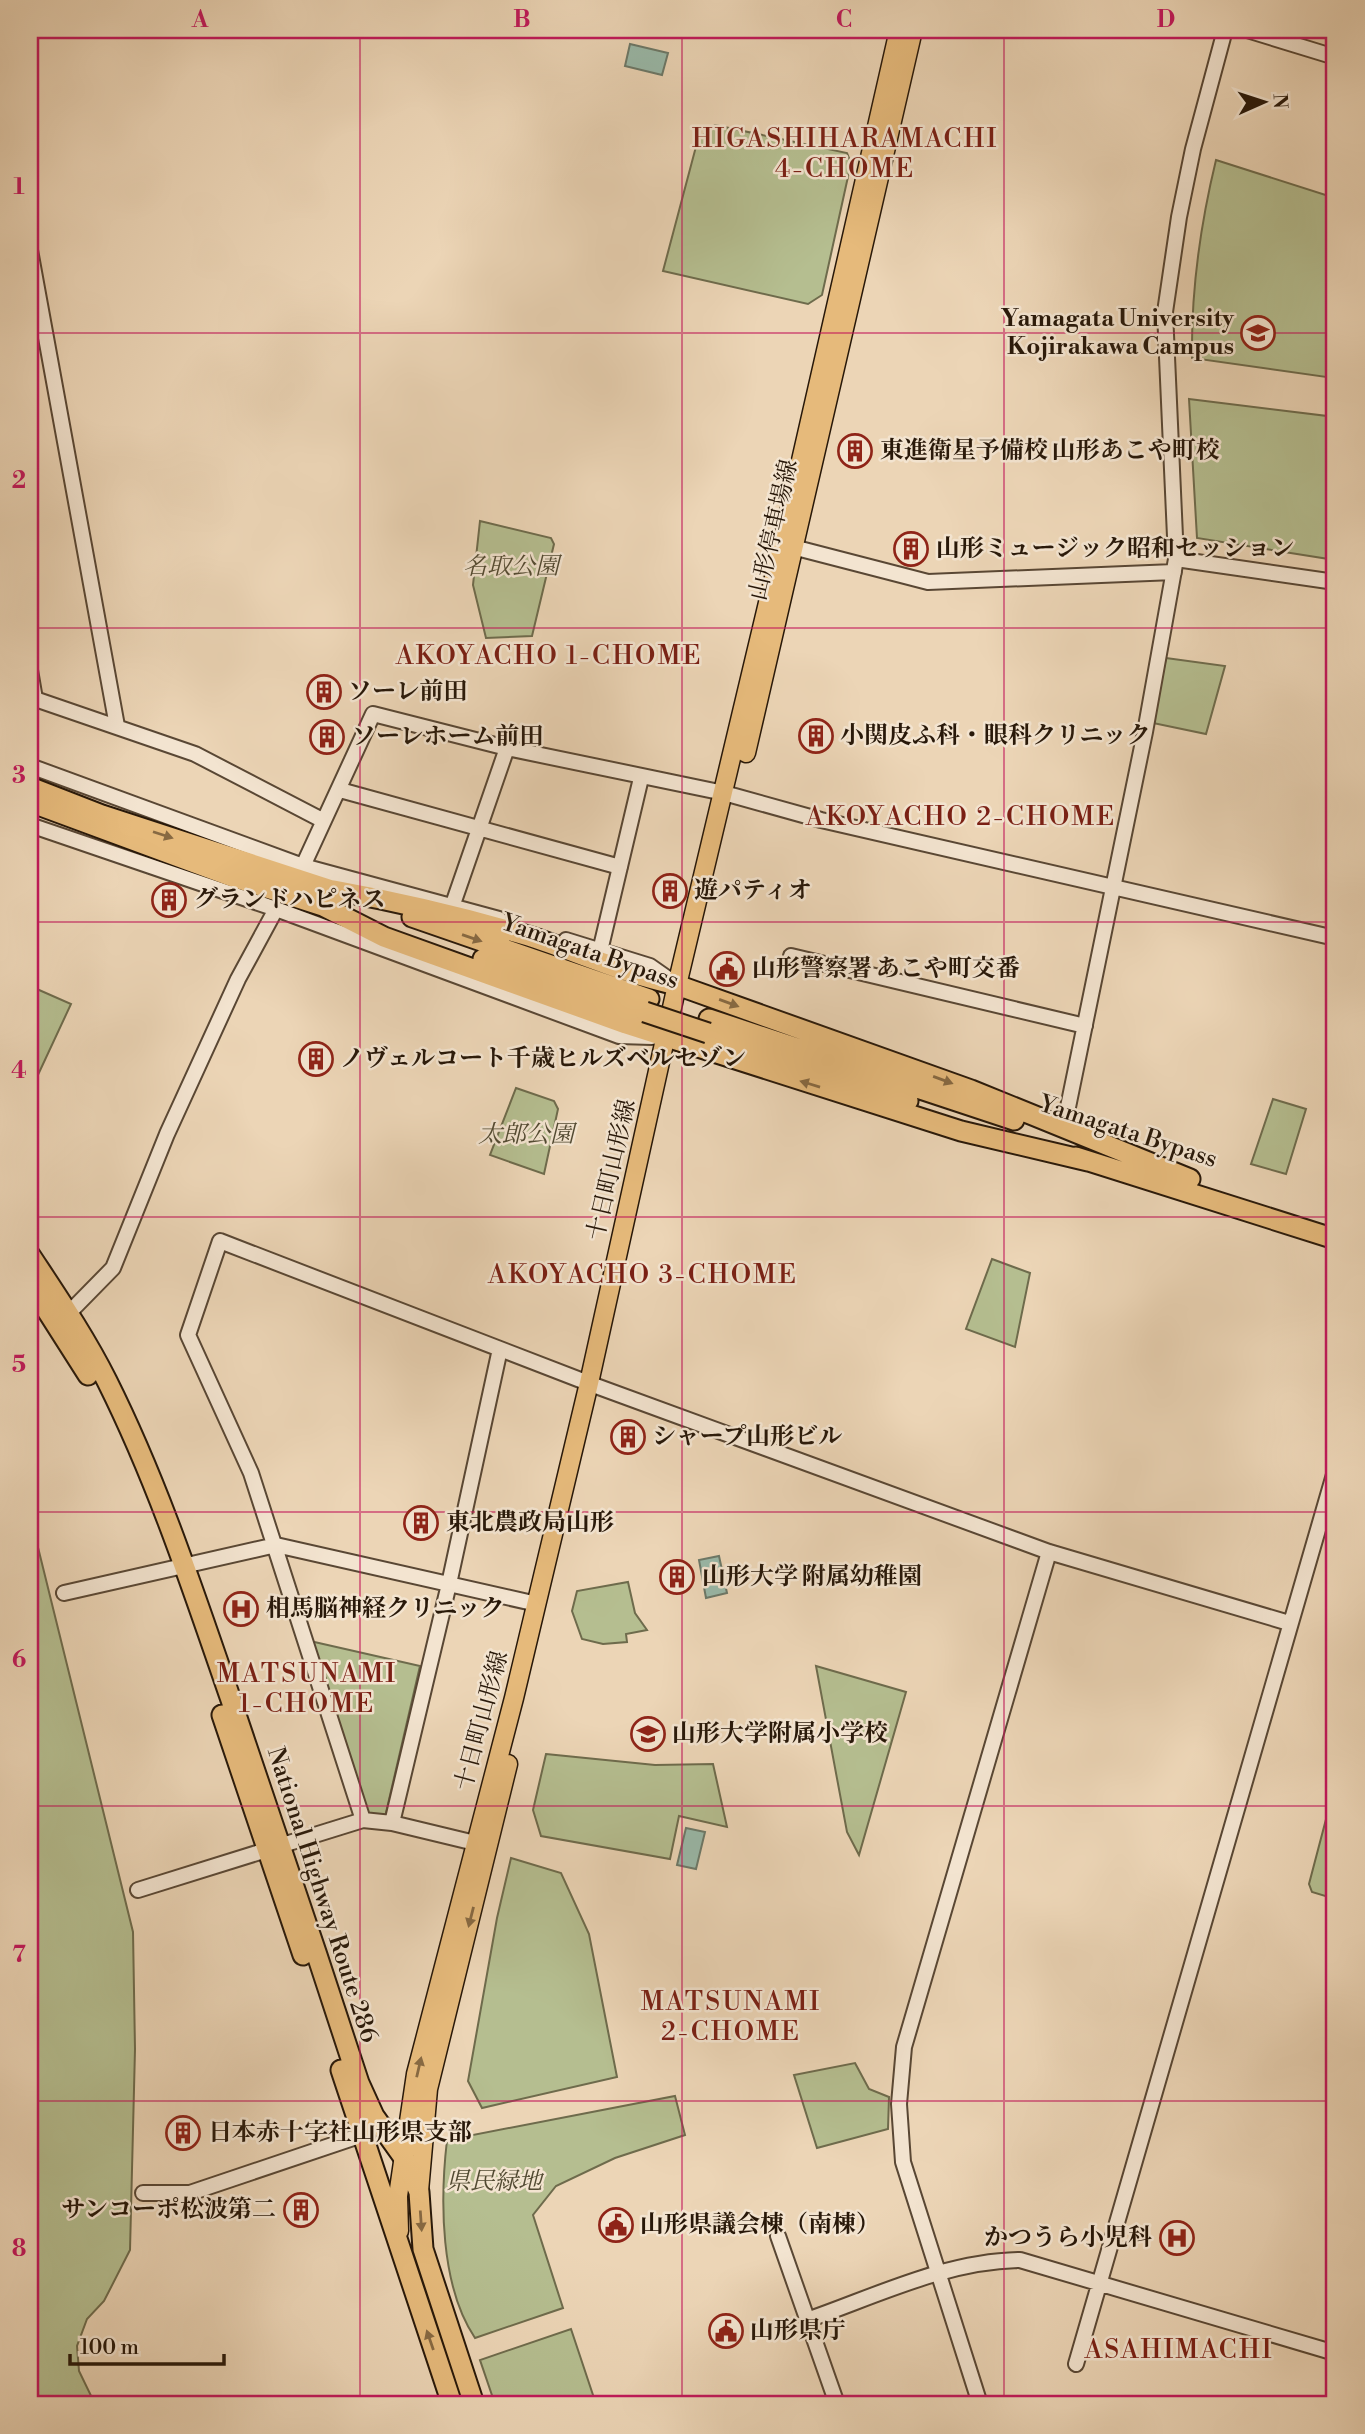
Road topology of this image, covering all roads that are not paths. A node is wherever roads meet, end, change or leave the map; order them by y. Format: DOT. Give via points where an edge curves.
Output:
graph roads {
  1 [pos="899,30"];
  2 [pos="913,30"];
  3 [pos="1225,30"];
  4 [pos="1247,30"];
  5 [pos="1335,57"];
  6 [pos="30,250"];
  7 [pos="789,546"];
  8 [pos="1175,566"];
  9 [pos="1335,582"];
  10 [pos="30,670"];
  11 [pos="117,726"];
  12 [pos="507,748"];
  13 [pos="30,766"];
  14 [pos="30,778"];
  15 [pos="641,778"];
  16 [pos="30,787"];
  17 [pos="340,790"];
  18 [pos="730,795"];
  19 [pos="30,802"];
  20 [pos="30,812"];
  21 [pos="322,820"];
  22 [pos="104,823"];
  23 [pos="30,825"];
  24 [pos="479,829"];
  25 [pos="303,866"];
  26 [pos="620,867"];
  27 [pos="1113,886"];
  28 [pos="329,898"];
  29 [pos="453,904"];
  30 [pos="276,909"];
  31 [pos="1335,938"];
  32 [pos="600,951"];
  33 [pos="791,956"];
  34 [pos="683,987"];
  35 [pos="709,1026"];
  36 [pos="1085,1026"];
  37 [pos="672,1038"];
  38 [pos="1067,1112"];
  39 [pos="1088,1161"];
  40 [pos="1190,1179"];
  41 [pos="1335,1227"];
  42 [pos="1335,1239"];
  43 [pos="30,1255"];
  44 [pos="30,1284"];
  45 [pos="63,1319"];
  46 [pos="500,1349"];
  47 [pos="593,1385"];
  48 [pos="1335,1471"];
  49 [pos="275,1545"];
  50 [pos="1049,1552"];
  51 [pos="178,1566"];
  52 [pos="449,1584"];
  53 [pos="64,1593"];
  54 [pos="537,1604"];
  55 [pos="1289,1623"];
  56 [pos="363,1820"];
  57 [pos="392,1823"];
  58 [pos="475,1843"];
  59 [pos="275,1849"];
  60 [pos="138,1890"];
  61 [pos="412,2108"];
  62 [pos="374,2116"];
  63 [pos="362,2135"];
  64 [pos="404,2158"];
  65 [pos="419,2192"];
  66 [pos="143,2193"];
  67 [pos="778,2236"];
  68 [pos="402,2256"];
  69 [pos="939,2273"];
  70 [pos="1099,2284"];
  71 [pos="807,2320"];
  72 [pos="1335,2353"];
  73 [pos="1076,2364"];
  74 [pos="452,2404"];
  75 [pos="474,2404"];
  76 [pos="836,2404"];
  77 [pos="980,2404"];
  1 -- 7 [label="main road, 山形停車場線"];
  2 -- 7 [label="main road, 山形停車場線"];
  3 -- 8 [label="street" via="1193,149 1165,312"];
  4 -- 5 [label="street"];
  6 -- 11 [label="street"];
  7 -- 8 [label="street" via="928,582"];
  7 -- 18 [label="main road, 山形停車場線"];
  8 -- 9 [label="street"];
  8 -- 27 [label="street"];
  10 -- 11 [label="street" via="35,699"];
  11 -- 21 [label="street" via="195,754"];
  12 -- 15 [label="street"];
  12 -- 17 [label="street" via="373,714"];
  12 -- 24 [label="street"];
  13 -- 25 [label="street"];
  14 -- 22 [label="highway"];
  15 -- 18 [label="street"];
  15 -- 26 [label="street"];
  16 -- 22 [label="highway, Yamagata Bypass"];
  17 -- 21 [label="street"];
  17 -- 24 [label="street"];
  18 -- 27 [label="street"];
  18 -- 34 [label="main road, 山形停車場線"];
  19 -- 22 [label="highway, Yamagata Bypass"];
  20 -- 22 [label="highway"];
  21 -- 25 [label="street"];
  22 -- 28 [label="highway, Yamagata Bypass"];
  23 -- 30 [label="street"];
  24 -- 26 [label="street"];
  24 -- 29 [label="street"];
  25 -- 29 [label="street"];
  26 -- 32 [label="street"];
  27 -- 31 [label="street"];
  27 -- 36 [label="street"];
  28 -- 34 [label="highway" via="405,903"];
  28 -- 35 [label="highway, Yamagata Bypass"];
  28 -- 37 [label="highway" via="384,937"];
  29 -- 32 [label="street"];
  30 -- 37 [label="street" via="619,1036"];
  30 -- 45 [label="street" via="167,1134 113,1268"];
  32 -- 34 [label="street" via="650,966"];
  33 -- 36 [label="street"];
  34 -- 37 [label="main road, 山形停車場線"];
  34 -- 40 [label="highway, one-way" via="971,1090"];
  35 -- 39 [label="highway, Yamagata Bypass"];
  35 -- 40 [label="highway, Yamagata Bypass"];
  36 -- 38 [label="street"];
  39 -- 37 [label="highway, one-way" via="961,1131"];
  37 -- 47 [label="main road, 十日町山形線"];
  39 -- 42 [label="highway, Yamagata Bypass"];
  40 -- 41 [label="highway, Yamagata Bypass"];
  43 -- 45 [label="highway, National Highway Route 286"];
  44 -- 45 [label="highway, National Highway Route 286"];
  45 -- 51 [label="highway, National Highway Route 286"];
  46 -- 47 [label="street"];
  46 -- 49 [label="street" via="220,1241 188,1335 251,1473"];
  46 -- 52 [label="street"];
  47 -- 50 [label="street"];
  47 -- 54 [label="main road, 十日町山形線"];
  47 -- 65 [label="main road, 十日町山形線, one-way" via="497,1812 428,2089"];
  48 -- 55 [label="street"];
  49 -- 51 [label="street"];
  49 -- 52 [label="street"];
  49 -- 56 [label="street"];
  50 -- 55 [label="street"];
  50 -- 69 [label="street" via="904,2047 898,2104 903,2162"];
  51 -- 53 [label="street"];
  51 -- 59 [label="highway, National Highway Route 286"];
  52 -- 54 [label="street"];
  52 -- 57 [label="street"];
  54 -- 58 [label="main road, 十日町山形線"];
  55 -- 70 [label="street"];
  56 -- 57 [label="street"];
  56 -- 59 [label="street"];
  57 -- 58 [label="street"];
  61 -- 58 [label="main road, 十日町山形線, one-way" via="416,2074"];
  59 -- 60 [label="street"];
  59 -- 62 [label="highway, National Highway Route 286"];
  59 -- 63 [label="highway, National Highway Route 286"];
  61 -- 62 [label="main road" via="395,2123"];
  61 -- 64 [label="main road, 十日町山形線"];
  62 -- 64 [label="highway, National Highway Route 286"];
  63 -- 66 [label="street" via="190,2193"];
  63 -- 68 [label="highway, National Highway Route 286"];
  64 -- 65 [label="highway, National Highway Route 286"];
  64 -- 68 [label="main road, 十日町山形線" via="397,2214"];
  65 -- 75 [label="highway, National Highway Route 286, one-way" via="423,2249"];
  67 -- 71 [label="street"];
  74 -- 68 [label="highway, National Highway Route 286, one-way"];
  69 -- 70 [label="street" via="1020,2260"];
  69 -- 71 [label="street"];
  69 -- 77 [label="street"];
  70 -- 72 [label="street"];
  70 -- 73 [label="street"];
  71 -- 76 [label="street"];
}
